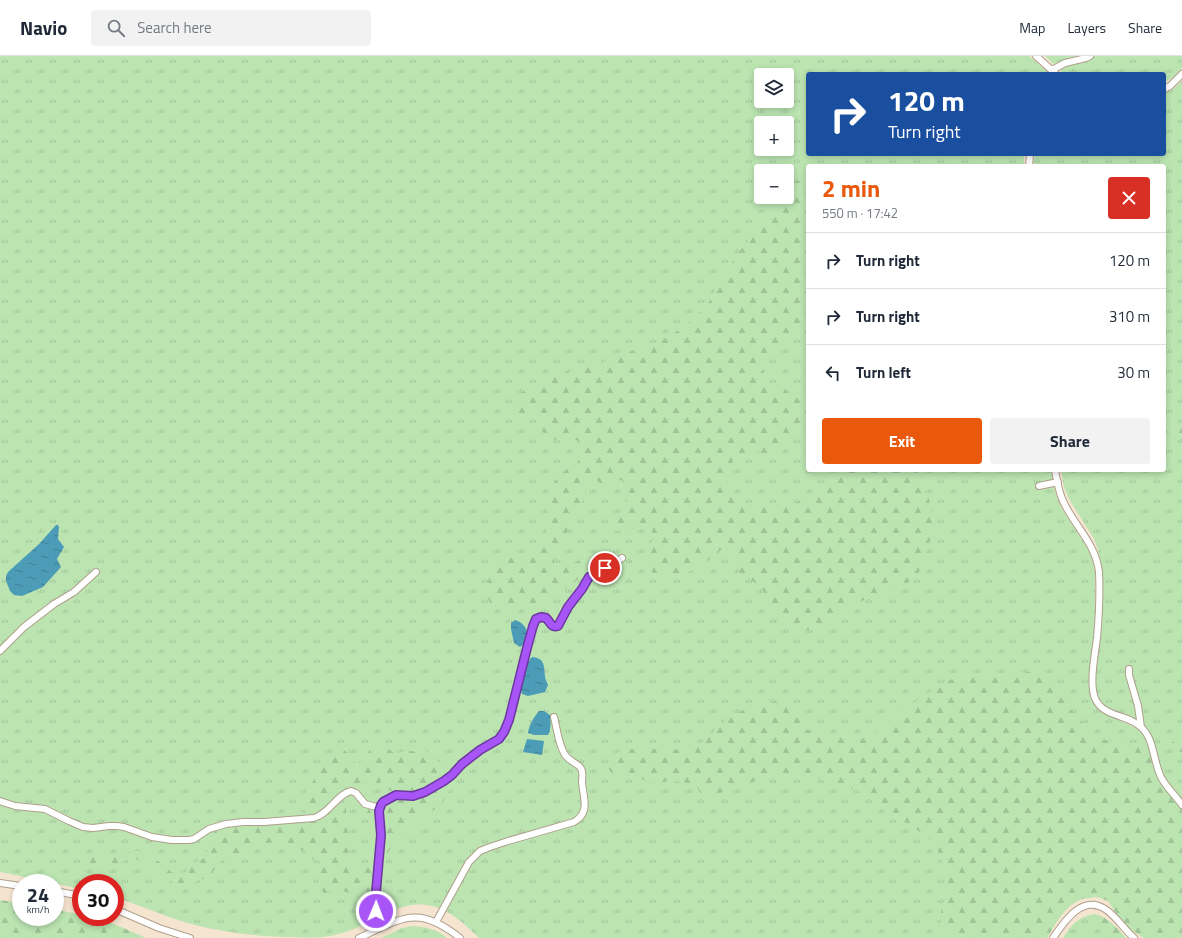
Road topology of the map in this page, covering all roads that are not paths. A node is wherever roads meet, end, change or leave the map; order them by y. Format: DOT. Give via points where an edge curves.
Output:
graph roads {
  1 [pos="1036,56"];
  2 [pos="1090,56"];
  3 [pos="1054,72"];
  4 [pos="1182,74"];
  5 [pos="1166,88"];
  6 [pos="1056,472"];
  7 [pos="1058,482"];
  8 [pos="1038,486"];
  9 [pos="622,558"];
  10 [pos="96,572"];
  11 [pos="0,651"];
  12 [pos="1129,668"];
  13 [pos="554,717"];
  14 [pos="1142,728"];
  15 [pos="0,801"];
  16 [pos="1182,805"];
  17 [pos="380,808"];
  18 [pos="0,883"];
  19 [pos="12,885"];
  20 [pos="124,913"];
  21 [pos="436,922"];
  22 [pos="380,928"];
  23 [pos="189,938"];
  24 [pos="359,938"];
  25 [pos="460,938"];
  26 [pos="1053,938"];
  27 [pos="1134,938"];
  1 -- 3 [label="street"];
  2 -- 3 [label="street" via="1065,63"];
  4 -- 5 [label="street"];
  6 -- 7 [label="street"];
  7 -- 8 [label="street"];
  7 -- 14 [label="street" via="1065,506 1090,544 1096,558 1099,598 1092,684 1094,697 1105,710"];
  9 -- 17 [label="street" via="589,577 558,626 551,625 546,618 536,619 509,720 499,739 480,750 452,775 429,790 413,796 396,795 383,802"];
  10 -- 11 [label="street" via="74,592 24,627"];
  12 -- 14 [label="street"];
  13 -- 21 [label="street" via="564,753 581,768 585,806 583,811 574,822 480,851 464,870"];
  14 -- 16 [label="street" via="1151,745 1162,778"];
  15 -- 17 [label="street" via="15,806 45,809 83,827 117,826 156,838 182,841 194,839 209,829 226,824 314,818 326,812 351,791 365,804"];
  17 -- 22 [label="street" via="381,835 376,911"];
  18 -- 19 [label="street"];
  20 -- 23 [label="street"];
  21 -- 22 [label="street" via="426,918 410,917 396,920"];
  21 -- 25 [label="street"];
  22 -- 24 [label="street"];
  26 -- 27 [label="street" via="1072,914 1082,908 1096,905 1106,909"];
}
